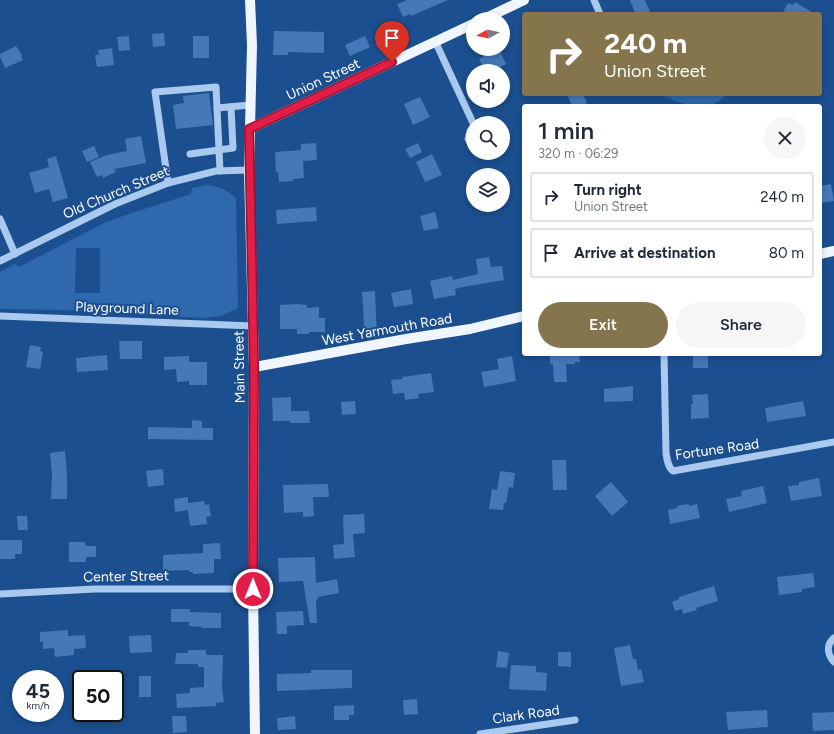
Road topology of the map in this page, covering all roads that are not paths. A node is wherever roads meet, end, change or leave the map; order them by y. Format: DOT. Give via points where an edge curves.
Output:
graph roads {
  1 [pos="250,0"];
  2 [pos="524,0"];
  3 [pos="594,0"];
  4 [pos="499,12"];
  5 [pos="599,12"];
  6 [pos="466,27"];
  7 [pos="435,41"];
  8 [pos="250,105"];
  9 [pos="231,107"];
  10 [pos="217,108"];
  11 [pos="470,116"];
  12 [pos="249,129"];
  13 [pos="219,150"];
  14 [pos="190,154"];
  15 [pos="249,170"];
  16 [pos="220,171"];
  17 [pos="168,183"];
  18 [pos="0,219"];
  19 [pos="834,251"];
  20 [pos="15,254"];
  21 [pos="822,254"];
  22 [pos="0,261"];
  23 [pos="0,316"];
  24 [pos="522,316"];
  25 [pos="253,326"];
  26 [pos="664,356"];
  27 [pos="254,366"];
  28 [pos="834,442"];
  29 [pos="253,589"];
  30 [pos="0,594"];
  31 [pos="834,638"];
  32 [pos="834,662"];
  33 [pos="575,720"];
  34 [pos="255,734"];
  35 [pos="480,734"];
  1 -- 8 [label="main road, Main Street"];
  2 -- 4 [label="main road"];
  3 -- 5 [label="street"];
  6 -- 7 [label="main road, Union Street"];
  7 -- 11 [label="street"];
  7 -- 12 [label="main road, Union Street"];
  8 -- 9 [label="street"];
  8 -- 12 [label="main road, Main Street"];
  9 -- 10 [label="street"];
  9 -- 13 [label="street" via="233,148"];
  10 -- 13 [label="street"];
  10 -- 17 [label="street" via="216,87 155,92"];
  12 -- 15 [label="main road, Main Street"];
  13 -- 14 [label="street"];
  13 -- 16 [label="street"];
  15 -- 16 [label="street, Old Church Street"];
  15 -- 25 [label="main road, Main Street"];
  16 -- 17 [label="street, Old Church Street"];
  17 -- 20 [label="street, Old Church Street" via="115,204"];
  18 -- 20 [label="street"];
  19 -- 21 [label="main road"];
  20 -- 22 [label="street, Old Church Street"];
  23 -- 25 [label="street, Playground Lane"];
  24 -- 27 [label="main road, West Yarmouth Road" via="470,329"];
  25 -- 27 [label="main road, Main Street"];
  26 -- 28 [label="street, Fortune Road" via="666,453 673,472"];
  27 -- 29 [label="main road, Main Street"];
  29 -- 30 [label="street, Center Street" via="95,589"];
  29 -- 34 [label="main road, Main Street"];
  31 -- 32 [label="street" via="828,650"];
  33 -- 35 [label="street, Clark Road"];
}
